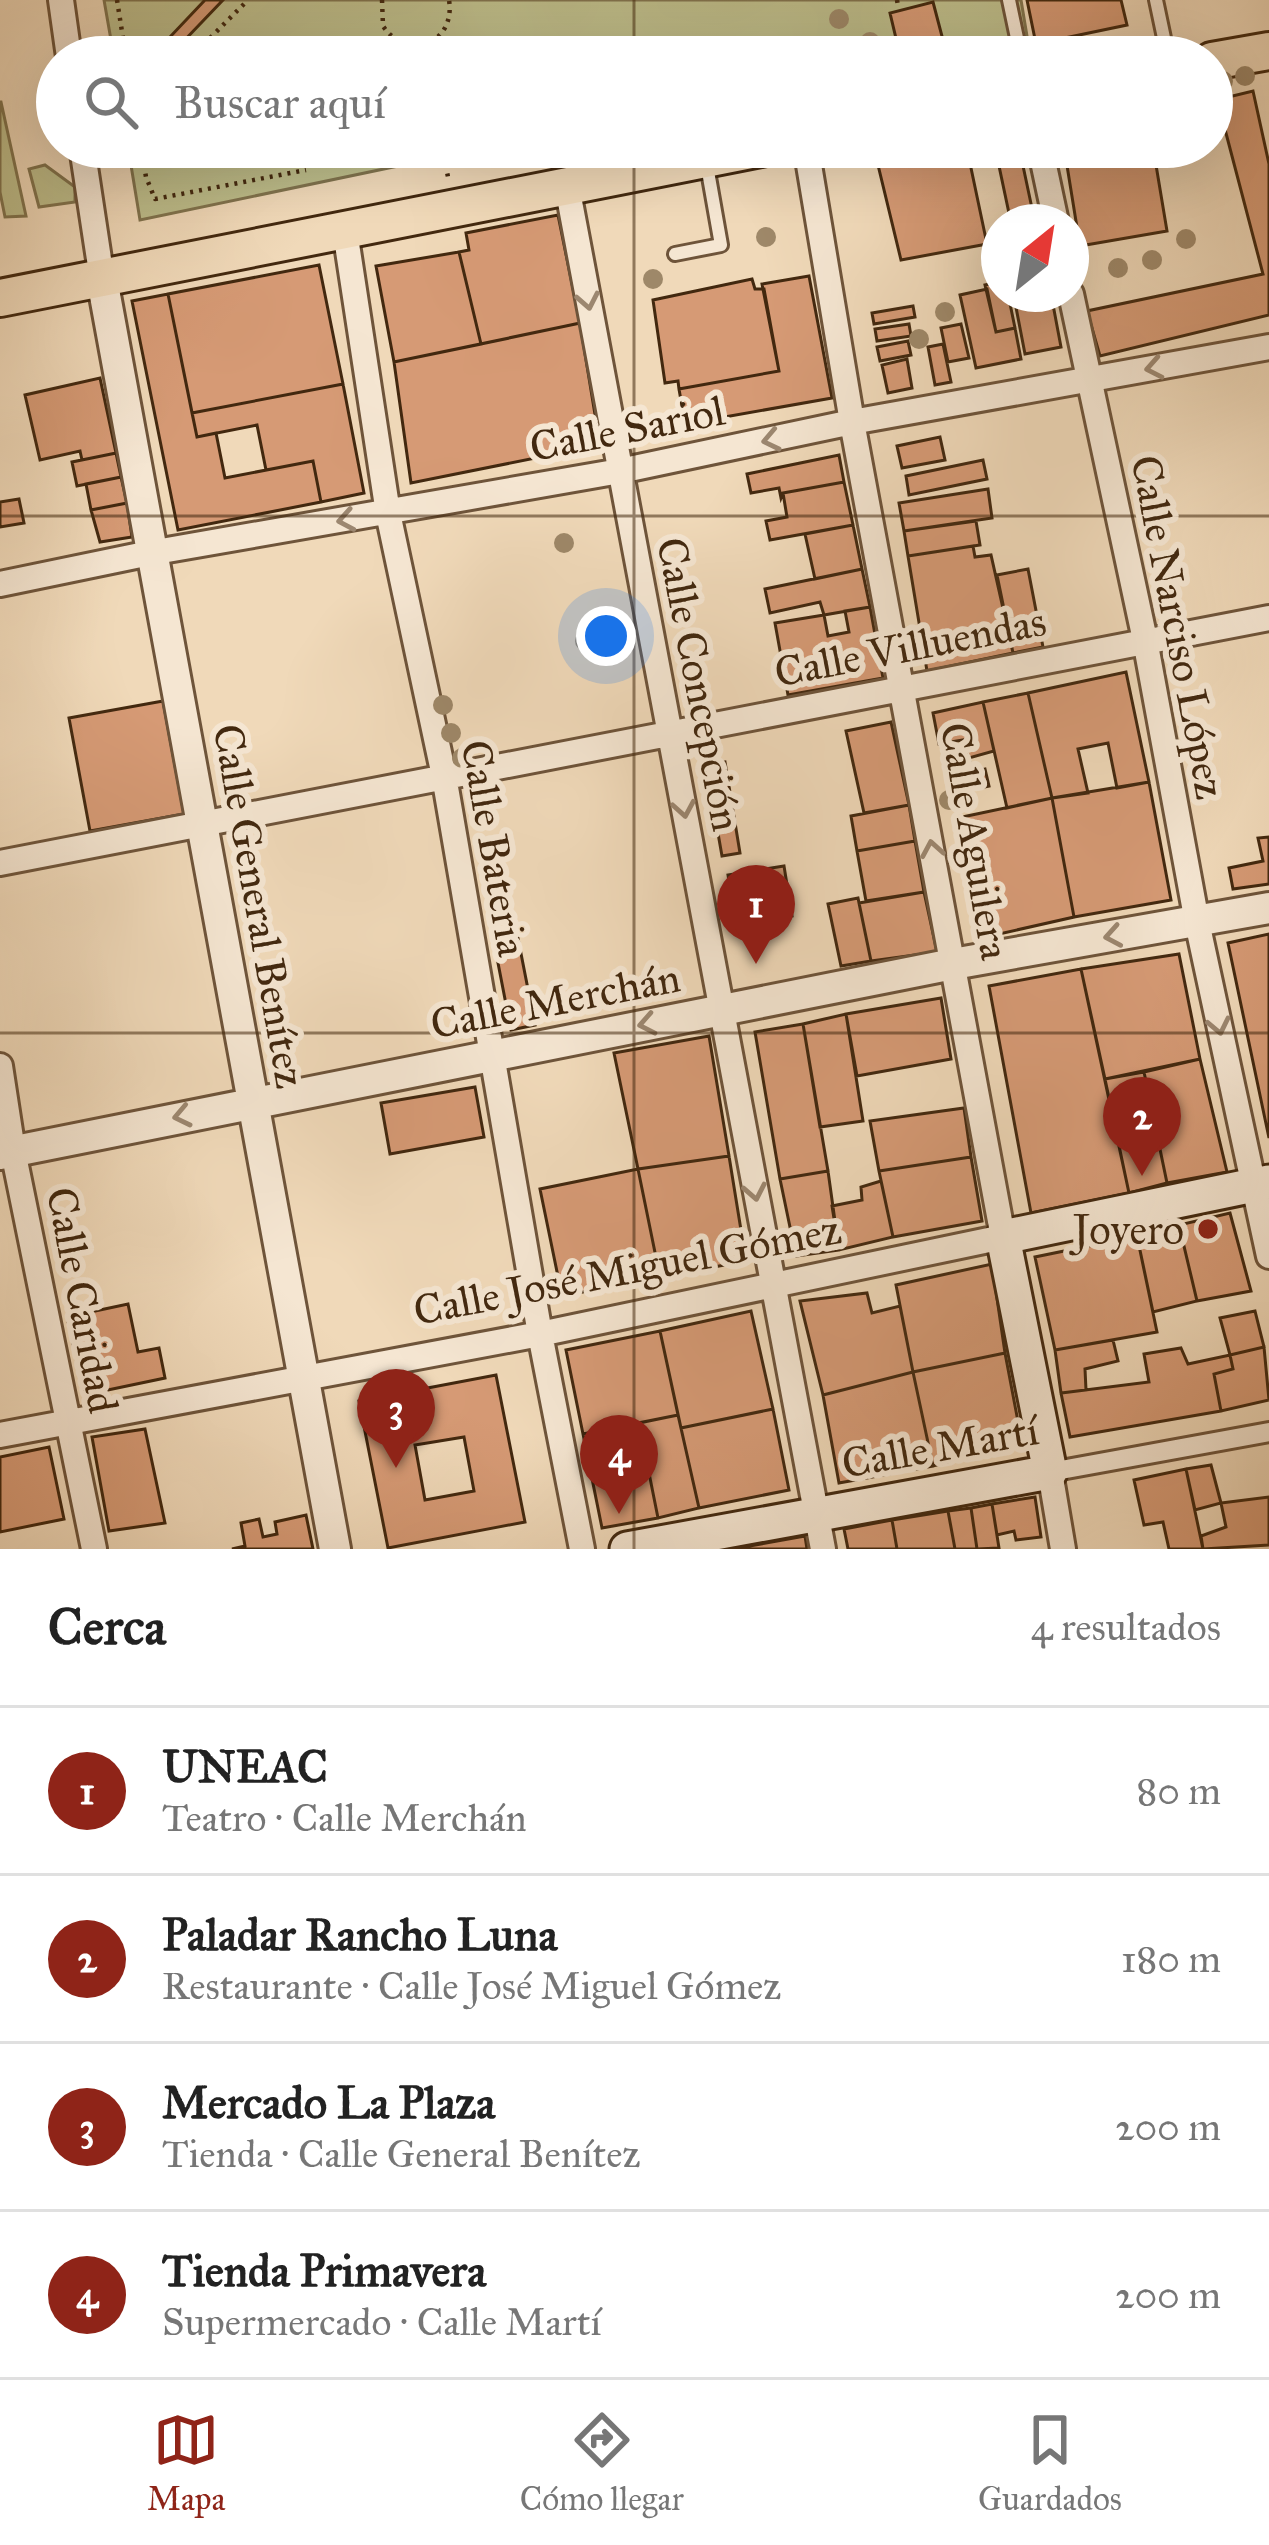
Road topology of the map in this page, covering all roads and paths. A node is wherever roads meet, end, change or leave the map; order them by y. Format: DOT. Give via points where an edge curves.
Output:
graph roads {
  1 [pos="61,0"];
  2 [pos="117,0"];
  3 [pos="248,0"];
  4 [pos="382,0"];
  5 [pos="449,0"];
  6 [pos="1009,0"];
  7 [pos="1156,0"];
  8 [pos="66,36"];
  9 [pos="123,36"];
  10 [pos="215,36"];
  11 [pos="390,36"];
  12 [pos="440,36"];
  13 [pos="1017,36"];
  14 [pos="1164,36"];
  15 [pos="1268,56"];
  16 [pos="1233,60"];
  17 [pos="85,168"];
  18 [pos="144,168"];
  19 [pos="661,168"];
  20 [pos="708,168"];
  21 [pos="810,168"];
  22 [pos="1044,168"];
  23 [pos="306,170"];
  24 [pos="567,187"];
  25 [pos="1052,204"];
  26 [pos="345,231"];
  27 [pos="675,254"];
  28 [pos="102,279"];
  29 [pos="0,298"];
  30 [pos="1075,312"];
  31 [pos="1269,347"];
  32 [pos="1089,380"];
  33 [pos="852,422"];
  34 [pos="620,471"];
  35 [pos="388,513"];
  36 [pos="150,553"];
  37 [pos="0,584"];
  38 [pos="1269,617"];
  39 [pos="1145,640"];
  40 [pos="904,687"];
  41 [pos="670,732"];
  42 [pos="445,776"];
  43 [pos="204,821"];
  44 [pos="0,863"];
  45 [pos="1269,908"];
  46 [pos="1197,922"];
  47 [pos="952,964"];
  48 [pos="719,1010"];
  49 [pos="491,1056"];
  50 [pos="0,1066"];
  51 [pos="253,1102"];
  52 [pos="7,1152"];
  53 [pos="1261,1184"];
  54 [pos="1003,1237"];
  55 [pos="1269,1256"];
  56 [pos="774,1287"];
  57 [pos="540,1334"];
  58 [pos="303,1378"];
  59 [pos="68,1420"];
  60 [pos="1269,1432"];
  61 [pos="0,1435"];
  62 [pos="1050,1472"];
  63 [pos="817,1513"];
  64 [pos="94,1549"];
  65 [pos="335,1549"];
  66 [pos="581,1549"];
  67 [pos="627,1549"];
  68 [pos="823,1549"];
  69 [pos="1063,1549"];
  1 -- 8 [label="street"];
  2 -- 9 [label="path"];
  3 -- 10 [label="path"];
  4 -- 11 [label="path"];
  5 -- 12 [label="path" via="449,25"];
  6 -- 13 [label="lane"];
  7 -- 14 [label="lane"];
  15 -- 16 [label="main road"];
  17 -- 28 [label="street"];
  18 -- 23 [label="path" via="155,199"];
  19 -- 24 [label="main road"];
  20 -- 27 [label="lane" via="721,245"];
  21 -- 33 [label="street, Calle Aguilera"];
  22 -- 25 [label="street"];
  24 -- 26 [label="main road"];
  24 -- 34 [label="street, Calle Concepción, one-way"];
  26 -- 28 [label="main road"];
  26 -- 35 [label="street, Calle Bateria"];
  28 -- 29 [label="main road"];
  28 -- 36 [label="street, Calle General Benítez"];
  30 -- 32 [label="street, Calle Narciso López"];
  31 -- 32 [label="street, Calle Sariol, one-way"];
  32 -- 33 [label="street, Calle Sariol"];
  32 -- 39 [label="street, Calle Narciso López"];
  33 -- 34 [label="street, Calle Sariol, one-way"];
  33 -- 40 [label="street, Calle Aguilera"];
  34 -- 35 [label="street, Calle Sariol"];
  34 -- 41 [label="street, Calle Concepción"];
  35 -- 36 [label="street, Calle Sariol, one-way"];
  35 -- 42 [label="street, Calle Bateria"];
  36 -- 37 [label="street, Calle Sariol"];
  36 -- 43 [label="street, Calle General Benítez"];
  38 -- 39 [label="street, Calle Villuendas"];
  39 -- 40 [label="street, Calle Villuendas"];
  39 -- 46 [label="street, Calle Narciso López"];
  40 -- 41 [label="street, Calle Villuendas"];
  47 -- 40 [label="street, Calle Aguilera, one-way"];
  41 -- 42 [label="street, Calle Villuendas"];
  41 -- 48 [label="street, Calle Concepción, one-way"];
  42 -- 43 [label="street, Calle Villuendas"];
  42 -- 49 [label="street, Calle Bateria"];
  43 -- 44 [label="street, Calle Villuendas"];
  43 -- 51 [label="street, Calle General Benítez"];
  45 -- 46 [label="street, Calle Merchán"];
  46 -- 47 [label="street, Calle Merchán, one-way"];
  46 -- 53 [label="street, Calle Narciso López, one-way"];
  47 -- 48 [label="street, Calle Merchán"];
  47 -- 54 [label="street, Calle Aguilera"];
  48 -- 49 [label="street, Calle Merchán, one-way"];
  48 -- 56 [label="street, Calle Concepción, one-way"];
  49 -- 51 [label="street, Calle Merchán"];
  49 -- 57 [label="street, Calle Bateria"];
  50 -- 52 [label="street, Calle Caridad"];
  51 -- 52 [label="street, Calle Merchán, one-way"];
  51 -- 58 [label="street, Calle General Benítez"];
  52 -- 59 [label="street, Calle Caridad"];
  53 -- 54 [label="main road, Calle José Miguel Gómez"];
  53 -- 55 [label="street, Calle Narciso López"];
  54 -- 56 [label="street, Calle José Miguel Gómez"];
  54 -- 62 [label="main road, Calle Aguilera"];
  56 -- 57 [label="street, Calle José Miguel Gómez"];
  56 -- 63 [label="street, Calle Concepción"];
  57 -- 58 [label="street, Calle José Miguel Gómez"];
  57 -- 66 [label="street, Calle Bateria"];
  58 -- 59 [label="street, Calle José Miguel Gómez"];
  58 -- 65 [label="street, Calle General Benítez"];
  59 -- 61 [label="street, Calle José Miguel Gómez"];
  59 -- 64 [label="street, Calle Caridad"];
  60 -- 62 [label="street, Calle Martí"];
  62 -- 63 [label="main road, Calle Martí"];
  62 -- 69 [label="street, Calle Aguilera"];
  63 -- 67 [label="main road, Calle Martí"];
  63 -- 68 [label="street, Calle Concepción"];
}
